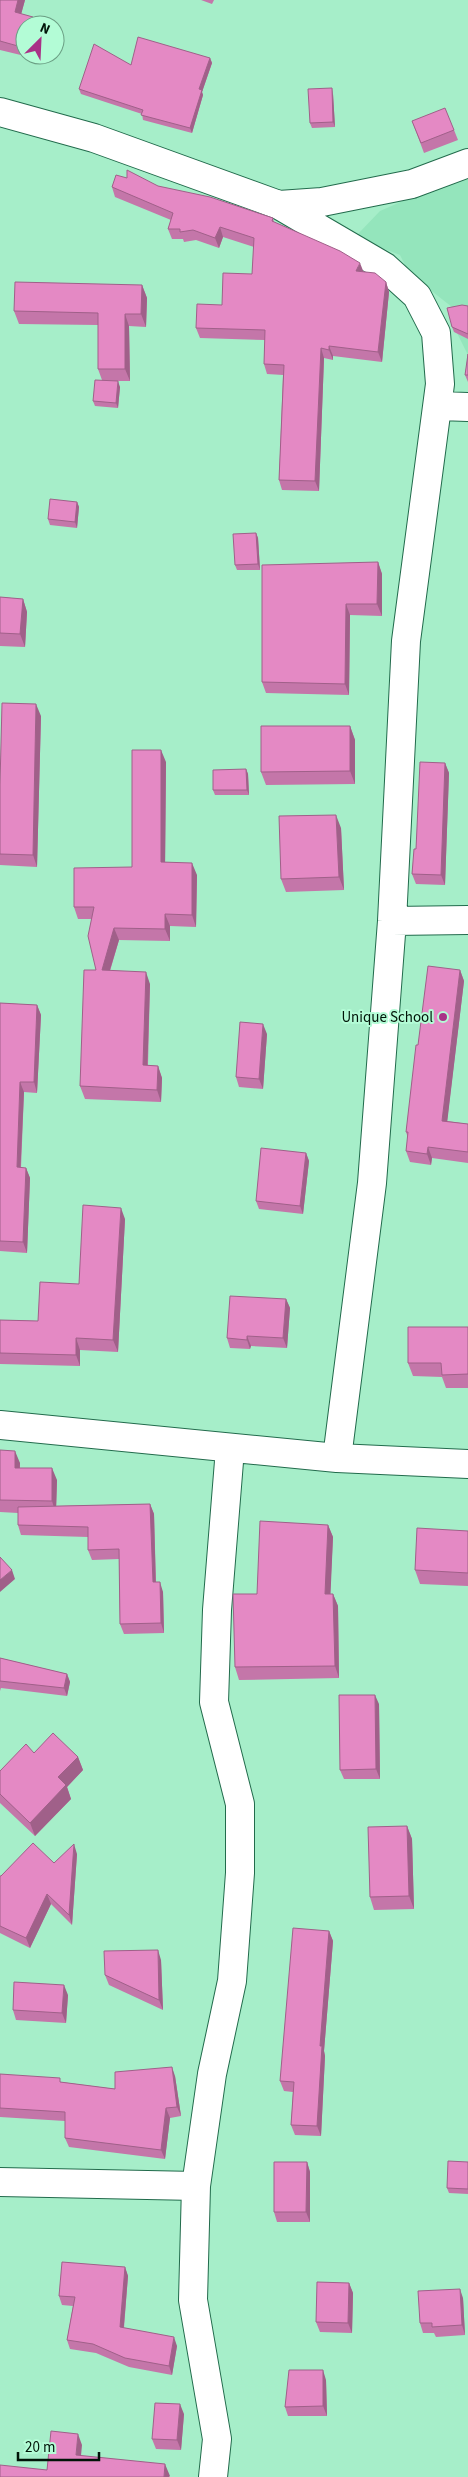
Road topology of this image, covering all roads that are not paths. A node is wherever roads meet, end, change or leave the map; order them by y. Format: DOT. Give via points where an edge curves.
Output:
graph roads {
  1 [pos="0,112"];
  2 [pos="468,162"];
  3 [pos="279,205"];
  4 [pos="439,406"];
  5 [pos="468,407"];
  6 [pos="468,920"];
  7 [pos="392,921"];
  8 [pos="0,1425"];
  9 [pos="230,1449"];
  10 [pos="337,1458"];
  11 [pos="468,1464"];
  12 [pos="0,2182"];
  13 [pos="196,2186"];
  14 [pos="213,2477"];
  1 -- 3 [label="street" via="94,138"];
  2 -- 3 [label="street" via="412,184 322,202"];
  3 -- 4 [label="street" via="385,268 417,296 436,333"];
  4 -- 5 [label="street"];
  4 -- 7 [label="street" via="406,641"];
  6 -- 7 [label="street"];
  7 -- 10 [label="street" via="372,1183"];
  8 -- 9 [label="street"];
  9 -- 10 [label="street"];
  9 -- 13 [label="street" via="217,1610 214,1702 240,1804 240,1873 232,1981 212,2074"];
  10 -- 11 [label="street"];
  12 -- 13 [label="street"];
  13 -- 14 [label="street" via="193,2300 217,2439"];
}
